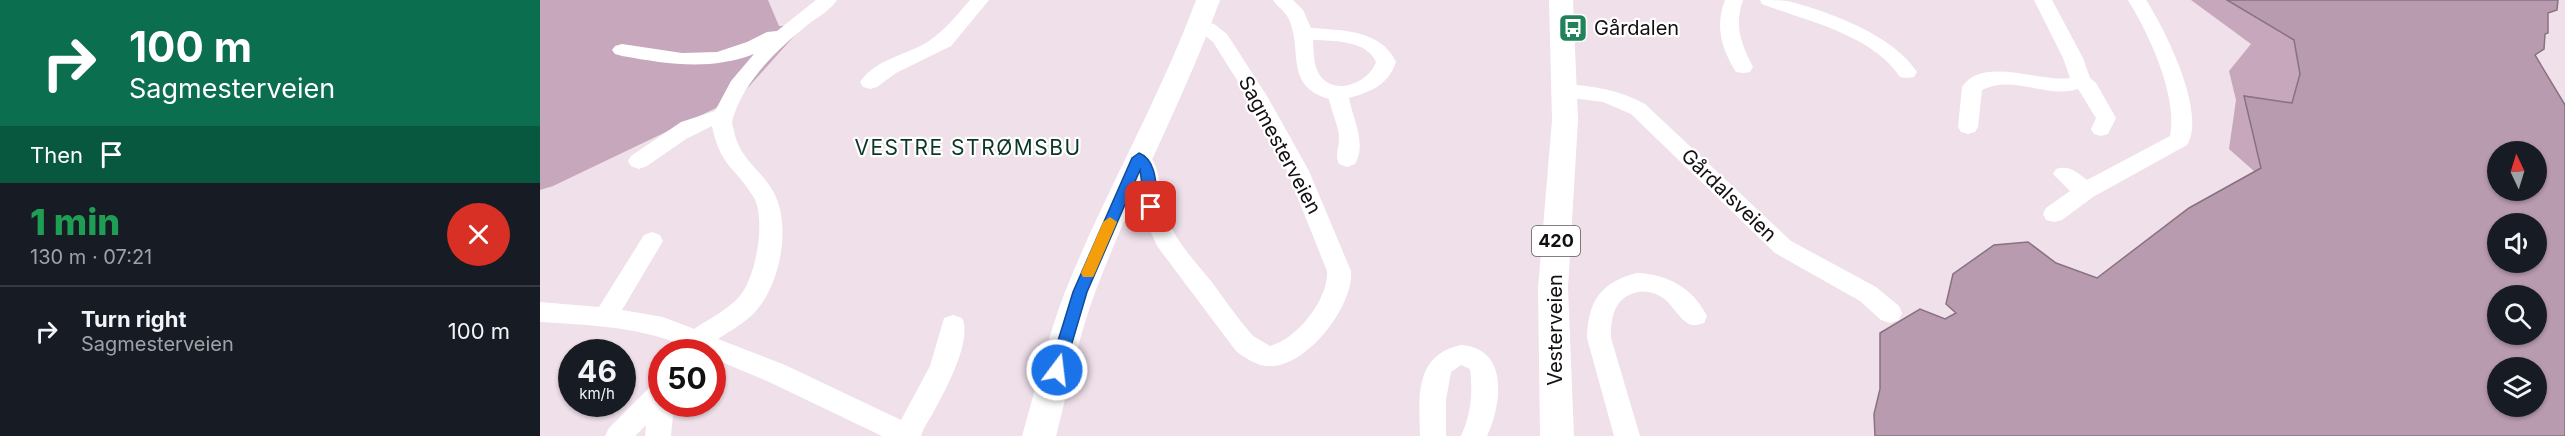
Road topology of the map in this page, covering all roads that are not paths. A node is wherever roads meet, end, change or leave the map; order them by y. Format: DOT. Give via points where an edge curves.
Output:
graph roads {
  1 [pos="828,0"];
  2 [pos="980,0"];
  3 [pos="1208,0"];
  4 [pos="1282,0"];
  5 [pos="1554,0"];
  6 [pos="1561,0"];
  7 [pos="1734,0"];
  8 [pos="1768,0"];
  9 [pos="2043,0"];
  10 [pos="2137,0"];
  11 [pos="798,21"];
  12 [pos="1199,27"];
  13 [pos="954,30"];
  14 [pos="1304,33"];
  15 [pos="1563,45"];
  16 [pos="622,50"];
  17 [pos="935,55"];
  18 [pos="1743,67"];
  19 [pos="1907,72"];
  20 [pos="2081,81"];
  21 [pos="870,82"];
  22 [pos="1565,91"];
  23 [pos="1338,94"];
  24 [pos="723,116"];
  25 [pos="1968,127"];
  26 [pos="2100,129"];
  27 [pos="1139,158"];
  28 [pos="1347,159"];
  29 [pos="639,161"];
  30 [pos="2064,174"];
  31 [pos="2085,191"];
  32 [pos="2054,214"];
  33 [pos="652,242"];
  34 [pos="540,312"];
  35 [pos="1890,313"];
  36 [pos="1695,316"];
  37 [pos="605,317"];
  38 [pos="953,325"];
  39 [pos="682,339"];
  40 [pos="702,339"];
  41 [pos="726,360"];
  42 [pos="648,406"];
  43 [pos="660,417"];
  44 [pos="907,435"];
  45 [pos="618,436"];
  46 [pos="658,436"];
  47 [pos="1039,436"];
  48 [pos="1433,436"];
  49 [pos="1474,436"];
  50 [pos="1557,436"];
  51 [pos="1627,436"];
  1 -- 11 [label="street"];
  2 -- 13 [label="street"];
  3 -- 12 [label="main road"];
  4 -- 14 [label="street" via="1300,18"];
  5 -- 15 [label="main road, Vesterveien / 420"];
  6 -- 15 [label="main road, Vesterveien / 420"];
  7 -- 18 [label="street" via="1728,15 1728,37"];
  8 -- 19 [label="street" via="1871,40 1899,58"];
  9 -- 20 [label="street"];
  10 -- 31 [label="street" via="2160,37 2168,59 2183,123 2182,134 2180,140"];
  11 -- 16 [label="street" via="746,51 723,58 683,60"];
  11 -- 24 [label="street" via="746,77"];
  12 -- 27 [label="main road"];
  12 -- 27 [label="street, Sagmesterveien" via="1220,38 1257,96 1298,171 1339,271 1341,284 1335,298 1301,343 1288,353 1274,356 1261,356 1249,350 1161,232 1151,207 1147,167"];
  13 -- 17 [label="street"];
  13 -- 21 [label="street" via="935,46 889,68"];
  14 -- 23 [label="street" via="1304,58 1310,78 1321,89"];
  14 -- 23 [label="street" via="1368,42 1386,57 1381,76 1364,87"];
  15 -- 22 [label="main road, Vesterveien / 420"];
  20 -- 25 [label="street" via="2058,85 2003,76 1982,80 1972,87"];
  20 -- 26 [label="street" via="2106,118"];
  22 -- 35 [label="street, Gårdalsveien" via="1601,93 1638,109 1783,247 1868,294"];
  22 -- 50 [label="main road, Vesterveien / 420" via="1553,288"];
  23 -- 28 [label="street" via="1350,135"];
  24 -- 29 [label="street" via="691,125"];
  24 -- 40 [label="street" via="730,154 765,195 771,215 769,247 753,297"];
  27 -- 47 [label="main road" via="1080,292"];
  30 -- 31 [label="street"];
  31 -- 32 [label="street"];
  33 -- 37 [label="street"];
  34 -- 37 [label="street"];
  36 -- 51 [label="street" via="1676,294 1649,284 1619,288 1607,299 1598,322 1599,338"];
  37 -- 39 [label="street" via="663,327"];
  38 -- 44 [label="street" via="944,359"];
  41 -- 44 [label="street"];
  42 -- 45 [label="street"];
  43 -- 46 [label="street"];
  48 -- 49 [label="street" via="1437,373 1441,364 1457,355 1468,355 1482,364 1486,387 1480,426"];
}
